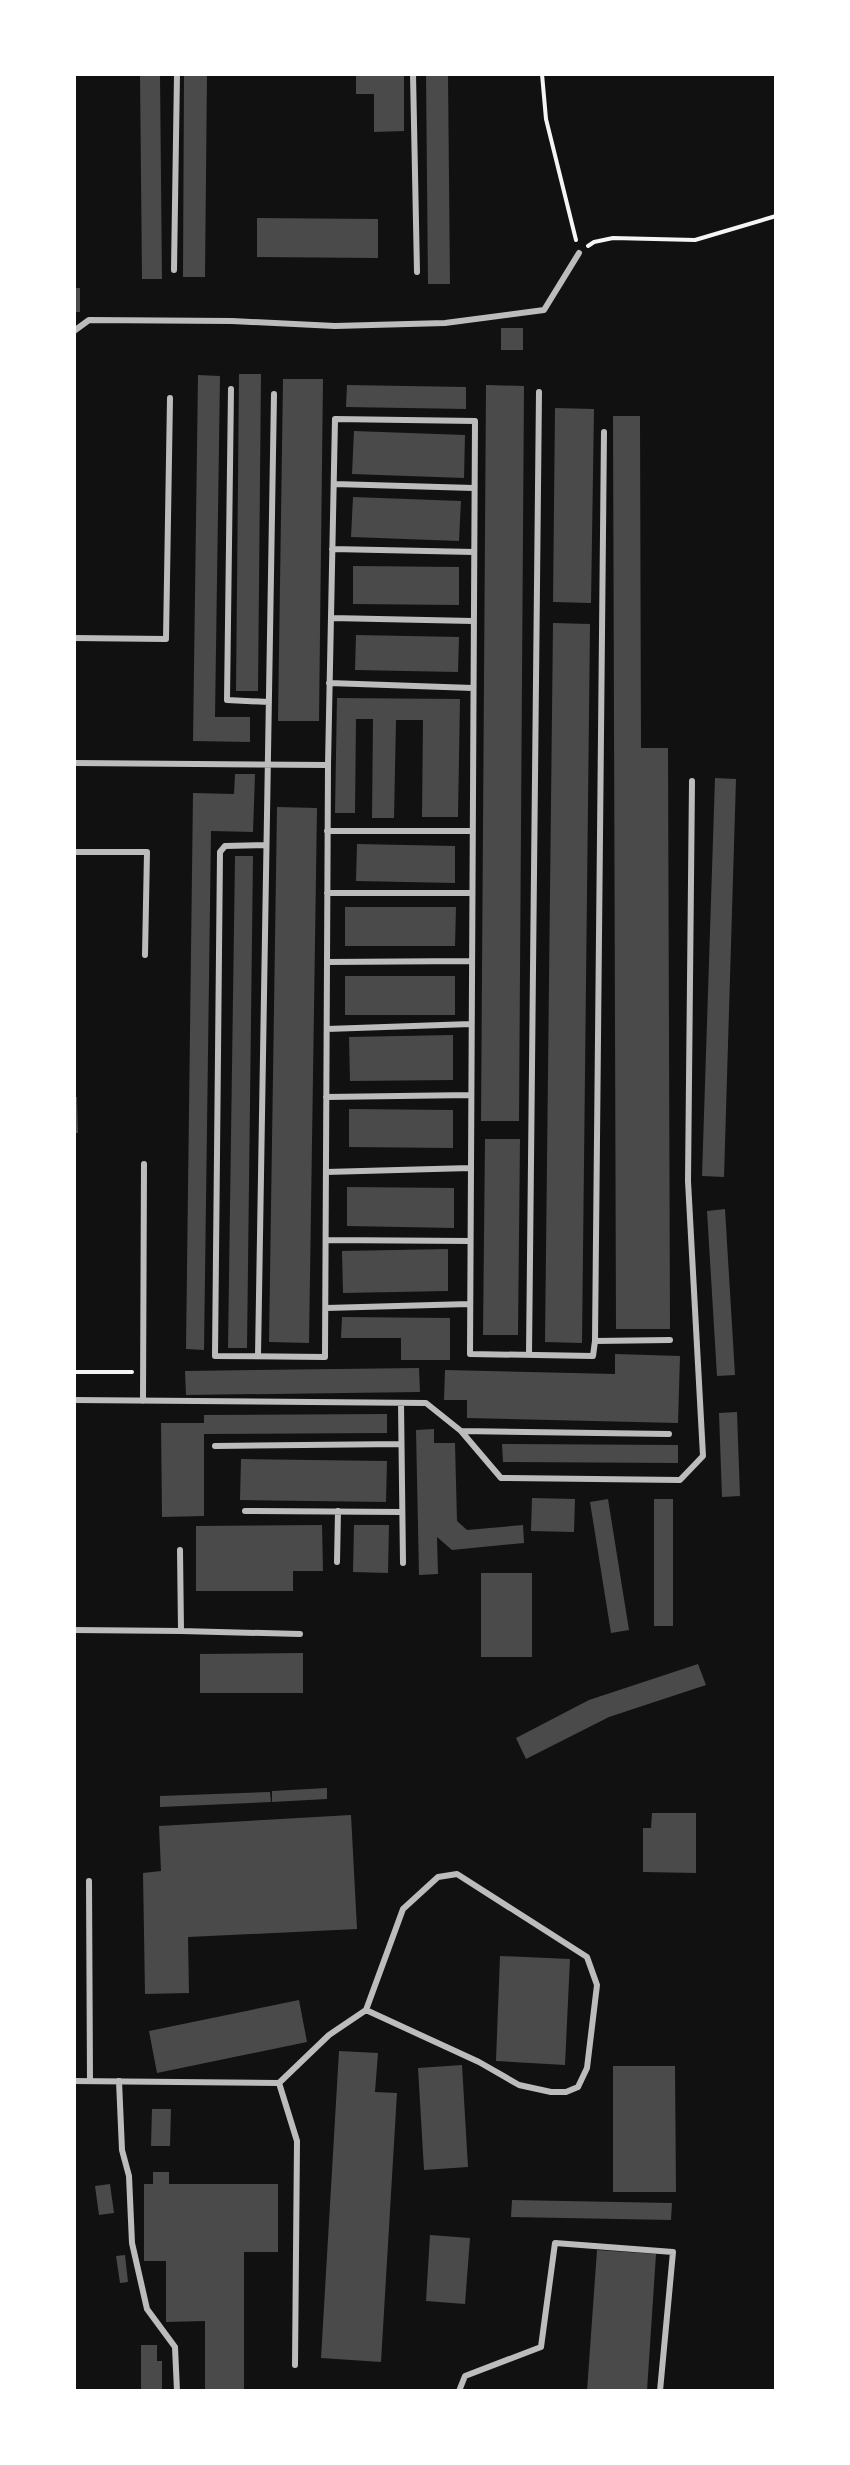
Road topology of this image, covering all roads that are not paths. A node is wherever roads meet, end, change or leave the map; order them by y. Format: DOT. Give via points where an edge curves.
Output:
graph roads {
  1 [pos="177,74"];
  2 [pos="413,74"];
  3 [pos="579,253"];
  4 [pos="174,270"];
  5 [pos="417,272"];
  6 [pos="74,331"];
  7 [pos="231,389"];
  8 [pos="539,392"];
  9 [pos="274,394"];
  10 [pos="170,398"];
  11 [pos="604,432"];
  12 [pos="334,484"];
  13 [pos="474,488"];
  14 [pos="332,549"];
  15 [pos="474,552"];
  16 [pos="331,618"];
  17 [pos="473,621"];
  18 [pos="74,638"];
  19 [pos="329,683"];
  20 [pos="473,688"];
  21 [pos="269,702"];
  22 [pos="74,763"];
  23 [pos="268,765"];
  24 [pos="328,765"];
  25 [pos="692,781"];
  26 [pos="327,831"];
  27 [pos="472,831"];
  28 [pos="265,845"];
  29 [pos="74,852"];
  30 [pos="327,893"];
  31 [pos="472,893"];
  32 [pos="145,955"];
  33 [pos="471,961"];
  34 [pos="327,962"];
  35 [pos="471,1024"];
  36 [pos="327,1029"];
  37 [pos="471,1095"];
  38 [pos="326,1097"];
  39 [pos="144,1164"];
  40 [pos="470,1168"];
  41 [pos="326,1172"];
  42 [pos="326,1240"];
  43 [pos="470,1241"];
  44 [pos="469,1304"];
  45 [pos="326,1308"];
  46 [pos="670,1340"];
  47 [pos="595,1341"];
  48 [pos="529,1355"];
  49 [pos="258,1356"];
  50 [pos="74,1400"];
  51 [pos="143,1401"];
  52 [pos="401,1403"];
  53 [pos="461,1431"];
  54 [pos="669,1434"];
  55 [pos="401,1444"];
  56 [pos="215,1446"];
  57 [pos="245,1511"];
  58 [pos="338,1511"];
  59 [pos="402,1512"];
  60 [pos="180,1550"];
  61 [pos="337,1562"];
  62 [pos="403,1563"];
  63 [pos="74,1630"];
  64 [pos="181,1631"];
  65 [pos="300,1634"];
  66 [pos="89,1881"];
  67 [pos="366,2010"];
  68 [pos="74,2081"];
  69 [pos="90,2081"];
  70 [pos="119,2081"];
  71 [pos="279,2083"];
  72 [pos="295,2365"];
  73 [pos="177,2391"];
  74 [pos="459,2391"];
  75 [pos="660,2391"];
  1 -- 4 [label="lane"];
  2 -- 5 [label="lane"];
  3 -- 6 [label="lane" via="544,310 445,323 335,326 89,320"];
  7 -- 21 [label="lane" via="227,700"];
  8 -- 48 [label="lane"];
  9 -- 21 [label="lane"];
  10 -- 18 [label="lane" via="166,639"];
  11 -- 47 [label="lane"];
  12 -- 13 [label="lane"];
  12 -- 13 [label="lane" via="335,419 475,421"];
  12 -- 14 [label="lane"];
  13 -- 15 [label="lane"];
  14 -- 15 [label="lane"];
  14 -- 16 [label="lane"];
  15 -- 17 [label="lane"];
  16 -- 17 [label="lane"];
  16 -- 19 [label="lane"];
  17 -- 20 [label="lane"];
  19 -- 20 [label="lane"];
  19 -- 24 [label="lane"];
  20 -- 27 [label="lane"];
  21 -- 23 [label="lane"];
  22 -- 23 [label="lane"];
  23 -- 24 [label="lane"];
  23 -- 28 [label="lane"];
  24 -- 26 [label="lane"];
  25 -- 53 [label="lane" via="688,1181 703,1456 680,1480 501,1478"];
  26 -- 27 [label="lane"];
  26 -- 30 [label="lane"];
  27 -- 31 [label="lane"];
  28 -- 49 [label="lane"];
  28 -- 49 [label="lane" via="225,846 220,852 215,1356"];
  29 -- 32 [label="lane" via="147,852"];
  30 -- 31 [label="lane"];
  30 -- 34 [label="lane"];
  31 -- 33 [label="lane"];
  33 -- 34 [label="lane"];
  33 -- 35 [label="lane"];
  34 -- 36 [label="lane"];
  35 -- 36 [label="lane"];
  35 -- 37 [label="lane"];
  36 -- 38 [label="lane"];
  37 -- 38 [label="lane"];
  37 -- 40 [label="lane"];
  38 -- 41 [label="lane"];
  39 -- 51 [label="lane"];
  40 -- 41 [label="lane"];
  40 -- 43 [label="lane"];
  41 -- 42 [label="lane"];
  42 -- 43 [label="lane"];
  42 -- 45 [label="lane"];
  43 -- 44 [label="lane"];
  44 -- 45 [label="lane"];
  44 -- 48 [label="lane" via="470,1354"];
  45 -- 49 [label="lane" via="325,1357"];
  46 -- 47 [label="lane"];
  47 -- 48 [label="lane" via="593,1356"];
  50 -- 51 [label="lane"];
  51 -- 52 [label="lane"];
  52 -- 53 [label="lane" via="426,1403"];
  52 -- 55 [label="lane"];
  53 -- 54 [label="lane"];
  55 -- 56 [label="lane"];
  55 -- 59 [label="lane"];
  57 -- 58 [label="lane"];
  58 -- 59 [label="lane"];
  58 -- 61 [label="lane"];
  59 -- 62 [label="lane"];
  60 -- 64 [label="lane"];
  63 -- 64 [label="lane"];
  64 -- 65 [label="lane"];
  66 -- 69 [label="lane"];
  67 -- 67 [label="lane" via="519,2085 566,2092 578,2087 587,2068 597,1985 587,1957 457,1874 438,1877 403,1909"];
  67 -- 71 [label="lane" via="329,2035"];
  68 -- 69 [label="lane"];
  69 -- 70 [label="lane"];
  70 -- 71 [label="lane"];
  70 -- 73 [label="lane" via="132,2243 147,2309 175,2347"];
  71 -- 72 [label="lane" via="297,2141"];
  74 -- 75 [label="lane" via="465,2376 541,2347 555,2243 673,2252"];
}
